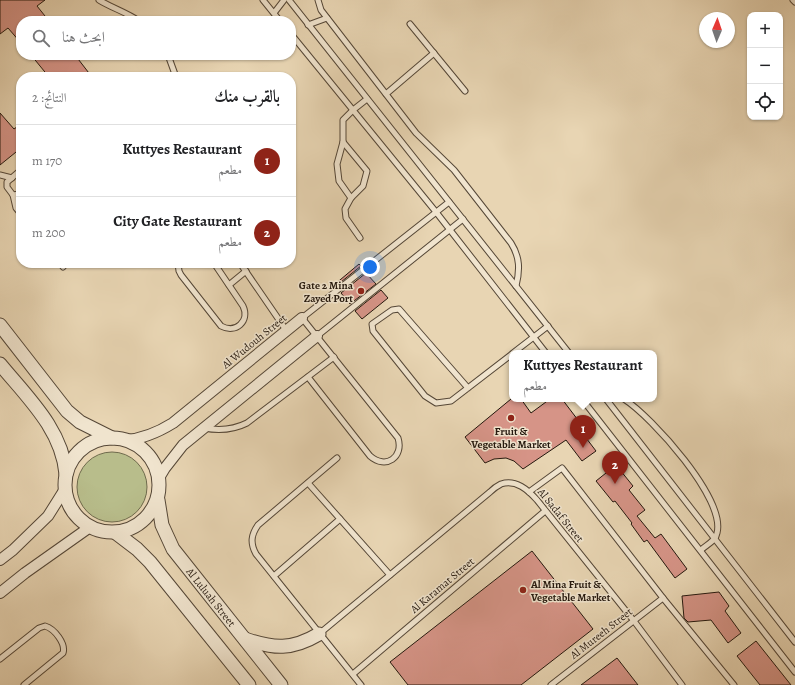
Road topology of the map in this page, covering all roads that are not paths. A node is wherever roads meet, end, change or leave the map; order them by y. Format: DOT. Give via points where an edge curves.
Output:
graph roads {
  1 [pos="99,0"];
  2 [pos="263,0"];
  3 [pos="284,0"];
  4 [pos="289,0"];
  5 [pos="318,0"];
  6 [pos="274,13"];
  7 [pos="132,16"];
  8 [pos="276,16"];
  9 [pos="327,18"];
  10 [pos="410,24"];
  11 [pos="308,25"];
  12 [pos="296,40"];
  13 [pos="434,52"];
  14 [pos="170,60"];
  15 [pos="174,72"];
  16 [pos="465,91"];
  17 [pos="386,94"];
  18 [pos="368,99"];
  19 [pos="353,110"];
  20 [pos="343,142"];
  21 [pos="0,174"];
  22 [pos="16,174"];
  23 [pos="12,178"];
  24 [pos="16,194"];
  25 [pos="13,195"];
  26 [pos="351,198"];
  27 [pos="449,202"];
  28 [pos="16,208"];
  29 [pos="436,212"];
  30 [pos="463,219"];
  31 [pos="450,230"];
  32 [pos="360,238"];
  33 [pos="179,268"];
  34 [pos="217,268"];
  35 [pos="244,268"];
  36 [pos="246,271"];
  37 [pos="229,285"];
  38 [pos="516,286"];
  39 [pos="302,318"];
  40 [pos="0,325"];
  41 [pos="548,326"];
  42 [pos="286,330"];
  43 [pos="318,336"];
  44 [pos="534,337"];
  45 [pos="518,350"];
  46 [pos="544,350"];
  47 [pos="567,350"];
  48 [pos="334,357"];
  49 [pos="509,357"];
  50 [pos="0,364"];
  51 [pos="308,377"];
  52 [pos="468,388"];
  53 [pos="584,402"];
  54 [pos="608,402"];
  55 [pos="628,402"];
  56 [pos="204,428"];
  57 [pos="118,439"];
  58 [pos="337,458"];
  59 [pos="66,475"];
  60 [pos="159,478"];
  61 [pos="308,483"];
  62 [pos="65,489"];
  63 [pos="529,492"];
  64 [pos="158,500"];
  65 [pos="545,511"];
  66 [pos="340,519"];
  67 [pos="90,528"];
  68 [pos="116,533"];
  69 [pos="715,539"];
  70 [pos="700,550"];
  71 [pos="0,560"];
  72 [pos="390,574"];
  73 [pos="274,576"];
  74 [pos="0,593"];
  75 [pos="663,598"];
  76 [pos="634,621"];
  77 [pos="319,634"];
  78 [pos="245,639"];
  79 [pos="795,642"];
  80 [pos="0,659"];
  81 [pos="795,672"];
  82 [pos="352,674"];
  83 [pos="24,685"];
  84 [pos="248,685"];
  85 [pos="281,685"];
  86 [pos="361,685"];
  87 [pos="551,685"];
  88 [pos="682,685"];
  89 [pos="734,685"];
  1 -- 7 [label="lane"];
  2 -- 6 [label="lane"];
  3 -- 6 [label="lane"];
  4 -- 11 [label="lane"];
  5 -- 9 [label="lane" via="320,10"];
  6 -- 8 [label="lane"];
  9 -- 11 [label="lane"];
  9 -- 17 [label="lane"];
  10 -- 13 [label="lane"];
  11 -- 18 [label="lane"];
  12 -- 19 [label="lane"];
  13 -- 16 [label="lane"];
  13 -- 17 [label="lane"];
  14 -- 15 [label="lane"];
  17 -- 38 [label="lane" via="416,133 454,170 511,243 519,262"];
  18 -- 19 [label="lane"];
  18 -- 27 [label="lane"];
  19 -- 20 [label="lane" via="343,120"];
  19 -- 29 [label="lane"];
  20 -- 26 [label="lane" via="337,164 339,181"];
  20 -- 26 [label="lane" via="367,171 363,186"];
  21 -- 23 [label="lane"];
  22 -- 23 [label="lane"];
  23 -- 25 [label="lane" via="7,182 7,187"];
  24 -- 25 [label="lane"];
  25 -- 28 [label="lane"];
  26 -- 32 [label="lane" via="345,209 346,218"];
  27 -- 29 [label="lane, Al Wudouh Street"];
  27 -- 30 [label="lane"];
  29 -- 31 [label="lane"];
  29 -- 39 [label="lane, Al Wudouh Street"];
  30 -- 31 [label="lane"];
  30 -- 38 [label="lane"];
  31 -- 43 [label="lane"];
  31 -- 44 [label="lane"];
  33 -- 37 [label="lane" via="181,275 216,320 221,326 229,329 242,324 245,315 243,306"];
  34 -- 37 [label="lane"];
  35 -- 36 [label="lane"];
  36 -- 37 [label="lane"];
  36 -- 42 [label="lane"];
  38 -- 41 [label="lane"];
  39 -- 42 [label="street, Al Wudouh Street"];
  39 -- 43 [label="lane"];
  40 -- 57 [label="street" via="67,411 85,425"];
  41 -- 44 [label="lane"];
  41 -- 47 [label="lane"];
  42 -- 57 [label="street, Al Wudouh Street" via="168,427 138,439"];
  43 -- 48 [label="lane"];
  43 -- 56 [label="street"];
  44 -- 45 [label="lane"];
  44 -- 46 [label="lane"];
  48 -- 51 [label="lane"];
  48 -- 51 [label="lane" via="398,438 399,448 395,457 382,462 370,456"];
  49 -- 52 [label="lane"];
  50 -- 59 [label="street" via="50,425 65,459"];
  51 -- 56 [label="lane" via="247,424 231,429"];
  52 -- 52 [label="lane" via="451,401 436,403 425,396 373,331 372,324 392,310 399,309"];
  53 -- 70 [label="lane"];
  54 -- 69 [label="lane"];
  55 -- 69 [label="lane" via="651,421 696,475 715,511 718,532"];
  56 -- 60 [label="street" via="183,445"];
  57 -- 59 [label="street" via="99,440 88,445 70,463"];
  57 -- 60 [label="street" via="137,445 148,454"];
  58 -- 61 [label="lane"];
  59 -- 62 [label="street"];
  60 -- 64 [label="street"];
  61 -- 66 [label="lane"];
  61 -- 73 [label="lane" via="258,525 252,536 253,548"];
  62 -- 67 [label="street" via="72,512"];
  62 -- 71 [label="street" via="48,516"];
  63 -- 65 [label="lane, Al Sadaf Street"];
  63 -- 72 [label="lane, Al Sadaf Street" via="516,484 501,484"];
  63 -- 75 [label="lane" via="562,468"];
  64 -- 68 [label="street" via="142,523"];
  64 -- 78 [label="street, Al Luluah Street" via="162,525 173,549"];
  65 -- 76 [label="lane, Al Sadaf Street"];
  65 -- 82 [label="lane, Al Karamat Street"];
  66 -- 72 [label="lane"];
  66 -- 73 [label="lane"];
  67 -- 68 [label="street"];
  67 -- 74 [label="street"];
  68 -- 84 [label="street" via="150,562"];
  69 -- 70 [label="lane"];
  69 -- 79 [label="lane"];
  70 -- 81 [label="lane"];
  72 -- 77 [label="lane, Al Sadaf Street"];
  73 -- 77 [label="lane"];
  75 -- 76 [label="lane, Al Mureeh Street"];
  75 -- 89 [label="lane"];
  76 -- 87 [label="lane, Al Mureeh Street"];
  76 -- 88 [label="lane, Al Sadaf Street"];
  77 -- 78 [label="street" via="284,647 264,646"];
  77 -- 82 [label="lane"];
  78 -- 85 [label="street, Al Luluah Street"];
  80 -- 83 [label="lane" via="39,628 45,626 53,631 63,644 63,653"];
  82 -- 86 [label="lane"];
}
